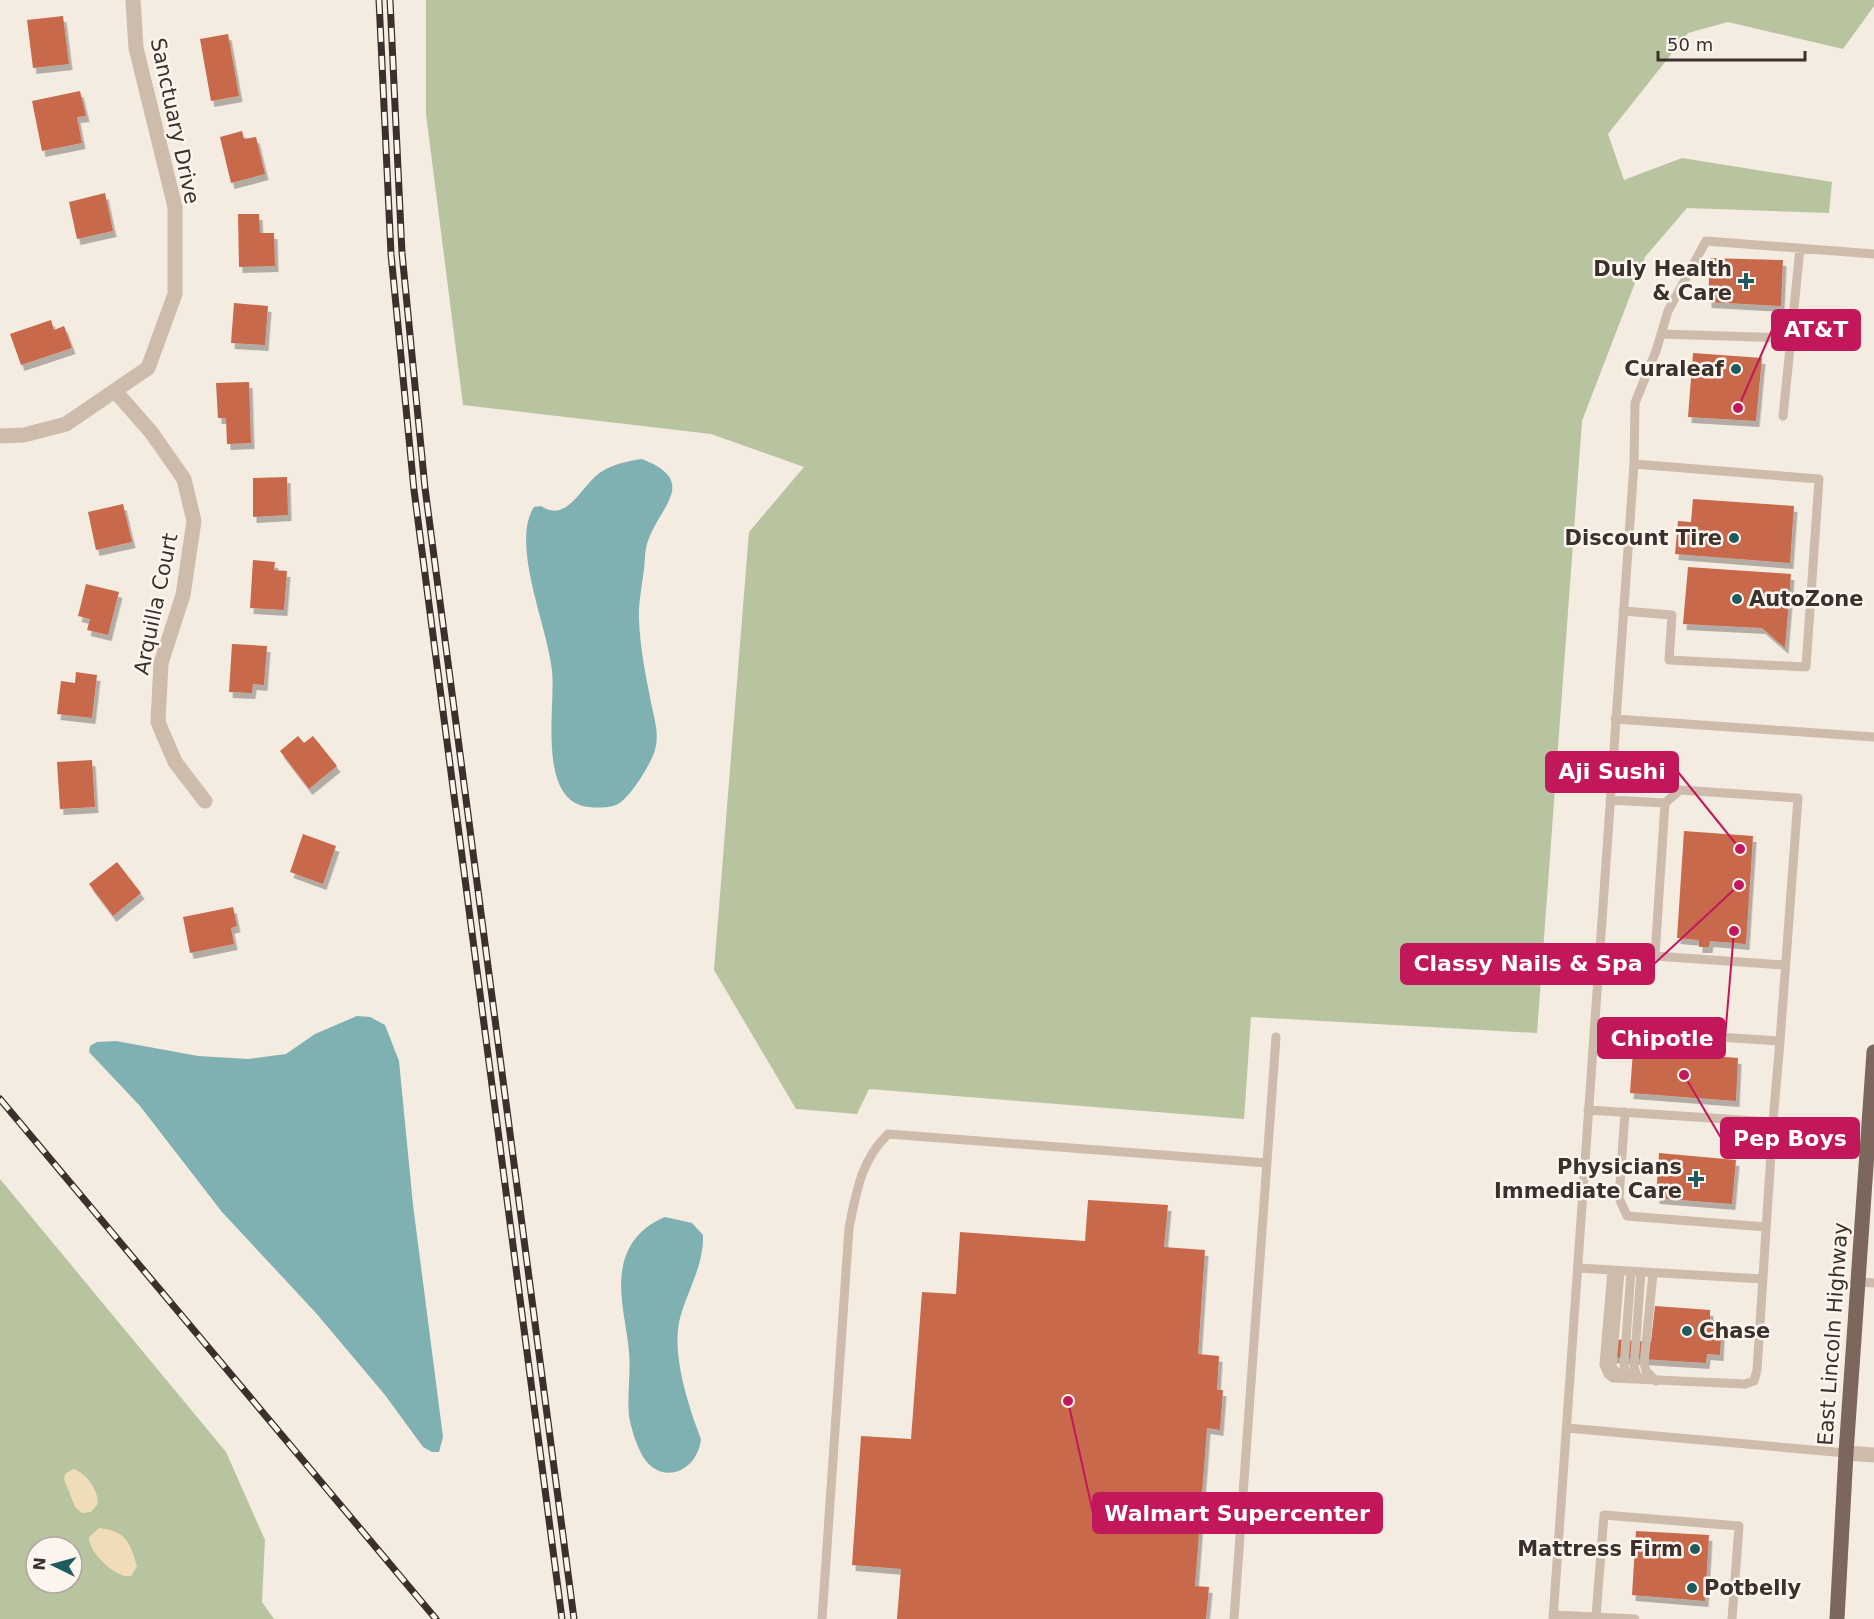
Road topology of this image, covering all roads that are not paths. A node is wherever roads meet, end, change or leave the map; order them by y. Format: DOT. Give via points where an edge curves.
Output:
graph roads {
  1 [pos="133,0"];
  2 [pos="1800,248"];
  3 [pos="1874,254"];
  4 [pos="1661,334"];
  5 [pos="1791,338"];
  6 [pos="115,392"];
  7 [pos="1783,416"];
  8 [pos="0,436"];
  9 [pos="1634,464"];
  10 [pos="1623,611"];
  11 [pos="1615,719"];
  12 [pos="1874,737"];
  13 [pos="1610,800"];
  14 [pos="205,801"];
  15 [pos="1665,803"];
  16 [pos="1785,965"];
  17 [pos="1594,1029"];
  18 [pos="1276,1037"];
  19 [pos="1780,1041"];
  20 [pos="1874,1052"];
  21 [pos="1588,1110"];
  22 [pos="1625,1112"];
  23 [pos="1773,1122"];
  24 [pos="1267,1163"];
  25 [pos="1868,1217"];
  26 [pos="1766,1227"];
  27 [pos="1578,1268"];
  28 [pos="1616,1271"];
  29 [pos="1636,1272"];
  30 [pos="1653,1273"];
  31 [pos="1762,1279"];
  32 [pos="1866,1282"];
  33 [pos="1627,1379"];
  34 [pos="1644,1380"];
  35 [pos="1656,1381"];
  36 [pos="1567,1428"];
  37 [pos="1846,1453"];
  38 [pos="1874,1455"];
  39 [pos="1596,1616"];
  40 [pos="1553,1617"];
  41 [pos="822,1619"];
  42 [pos="1234,1619"];
  43 [pos="1635,1619"];
  44 [pos="1732,1619"];
  45 [pos="1837,1619"];
  1 -- 6 [label="street, Sanctuary Drive" via="136,48 175,207 175,294 147,368"];
  2 -- 3 [label="lane"];
  2 -- 4 [label="lane" via="1706,241 1668,311"];
  2 -- 5 [label="lane"];
  4 -- 5 [label="lane"];
  4 -- 9 [label="lane" via="1635,403"];
  5 -- 7 [label="lane"];
  6 -- 8 [label="street, Sanctuary Drive" via="66,424 24,435"];
  6 -- 14 [label="street, Arquilla Court" via="151,432 183,479 194,521 183,595 161,663 158,722 174,762"];
  9 -- 10 [label="lane"];
  9 -- 10 [label="lane" via="1819,479 1806,667 1669,660 1672,615"];
  10 -- 11 [label="lane"];
  11 -- 12 [label="lane"];
  11 -- 13 [label="lane"];
  13 -- 15 [label="lane"];
  13 -- 17 [label="lane"];
  15 -- 16 [label="lane" via="1655,956"];
  15 -- 16 [label="lane" via="1680,790 1798,798"];
  16 -- 19 [label="lane"];
  17 -- 19 [label="lane"];
  17 -- 21 [label="lane"];
  18 -- 24 [label="lane"];
  19 -- 23 [label="lane"];
  20 -- 25 [label="main road, East Lincoln Highway"];
  21 -- 22 [label="lane"];
  21 -- 27 [label="lane"];
  22 -- 23 [label="lane"];
  22 -- 26 [label="lane" via="1619,1198 1627,1216"];
  23 -- 26 [label="lane"];
  24 -- 41 [label="lane" via="888,1134 873,1149 855,1195 849,1228"];
  24 -- 42 [label="lane"];
  25 -- 32 [label="main road, East Lincoln Highway"];
  26 -- 31 [label="lane"];
  27 -- 28 [label="lane"];
  27 -- 36 [label="lane"];
  28 -- 29 [label="lane"];
  28 -- 33 [label="lane" via="1604,1365 1608,1374"];
  29 -- 30 [label="lane"];
  29 -- 33 [label="lane" via="1624,1365"];
  29 -- 34 [label="lane" via="1634,1367 1637,1376"];
  30 -- 31 [label="lane"];
  30 -- 35 [label="lane" via="1644,1363"];
  31 -- 35 [label="lane" via="1754,1380 1745,1384"];
  32 -- 37 [label="main road, East Lincoln Highway"];
  33 -- 34 [label="lane"];
  34 -- 35 [label="lane"];
  36 -- 37 [label="lane"];
  36 -- 40 [label="lane"];
  37 -- 38 [label="street"];
  37 -- 45 [label="main road, East Lincoln Highway"];
  39 -- 40 [label="lane"];
  39 -- 43 [label="lane"];
  39 -- 44 [label="lane" via="1604,1515 1739,1526"];
}
